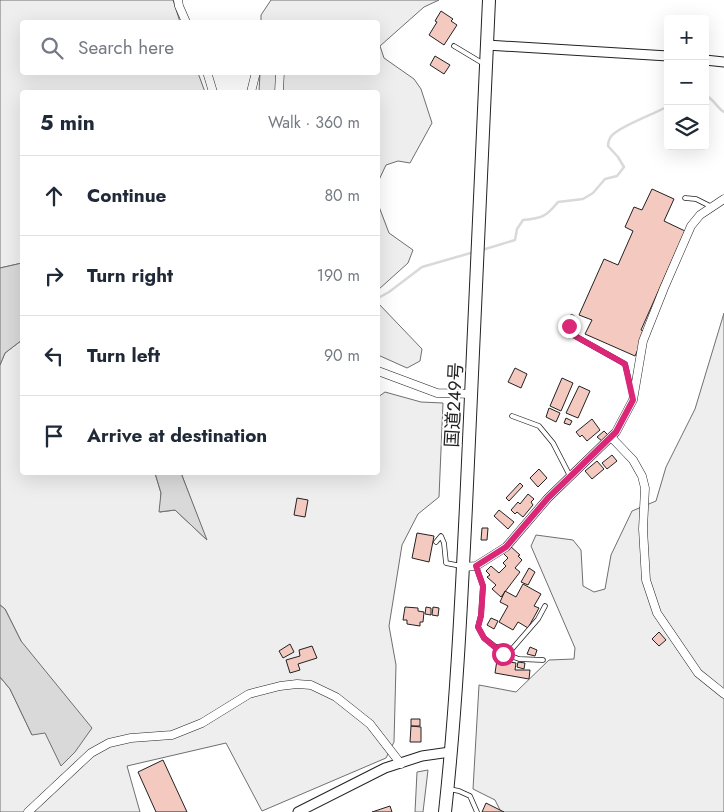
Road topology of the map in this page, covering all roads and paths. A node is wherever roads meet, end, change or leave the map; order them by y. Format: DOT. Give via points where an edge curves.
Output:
graph roads {
  1 [pos="178,0"];
  2 [pos="489,0"];
  3 [pos="185,20"];
  4 [pos="487,45"];
  5 [pos="454,46"];
  6 [pos="664,56"];
  7 [pos="709,60"];
  8 [pos="724,62"];
  9 [pos="486,66"];
  10 [pos="208,75"];
  11 [pos="255,75"];
  12 [pos="280,75"];
  13 [pos="212,90"];
  14 [pos="252,90"];
  15 [pos="278,90"];
  16 [pos="684,198"];
  17 [pos="724,199"];
  18 [pos="712,207"];
  19 [pos="572,317"];
  20 [pos="380,372"];
  21 [pos="473,394"];
  22 [pos="633,400"];
  23 [pos="512,416"];
  24 [pos="611,437"];
  25 [pos="570,476"];
  26 [pos="436,542"];
  27 [pos="470,566"];
  28 [pos="545,606"];
  29 [pos="495,647"];
  30 [pos="543,660"];
  31 [pos="724,694"];
  32 [pos="450,752"];
  33 [pos="401,764"];
  34 [pos="447,789"];
  35 [pos="28,812"];
  36 [pos="298,812"];
  37 [pos="444,812"];
  38 [pos="477,812"];
  1 -- 3 [label="street"];
  2 -- 4 [label="highway, 国道249号"];
  4 -- 6 [label="street"];
  4 -- 9 [label="highway, 国道249号"];
  5 -- 9 [label="lane"];
  7 -- 8 [label="street"];
  9 -- 21 [label="highway, 国道249号"];
  10 -- 13 [label="street"];
  11 -- 14 [label="street"];
  12 -- 15 [label="street"];
  16 -- 18 [label="lane" via="696,199"];
  17 -- 18 [label="street"];
  18 -- 22 [label="street" via="700,214 691,226 664,288 643,341"];
  19 -- 22 [label="lane" via="569,326 575,336 625,364"];
  20 -- 21 [label="street" via="437,392"];
  21 -- 27 [label="highway, 国道249号"];
  22 -- 24 [label="street"];
  23 -- 25 [label="lane" via="538,426 553,443"];
  24 -- 25 [label="street"];
  24 -- 31 [label="street" via="633,460 642,476 645,488 646,580 657,613 698,673"];
  25 -- 27 [label="street" via="506,547"];
  26 -- 27 [label="lane" via="441,536 446,563"];
  27 -- 29 [label="lane" via="483,586 478,627 484,638"];
  27 -- 32 [label="highway, 国道249号"];
  28 -- 29 [label="lane" via="512,649"];
  29 -- 30 [label="lane" via="503,654 519,659"];
  32 -- 33 [label="street" via="422,756"];
  32 -- 34 [label="highway, 国道249号"];
  33 -- 35 [label="street" via="370,724 336,697 311,685 280,686 249,694 202,723 172,735 109,743 91,753"];
  33 -- 36 [label="street" via="385,768"];
  34 -- 37 [label="highway, 国道249号"];
  34 -- 38 [label="lane" via="470,796"];
}
